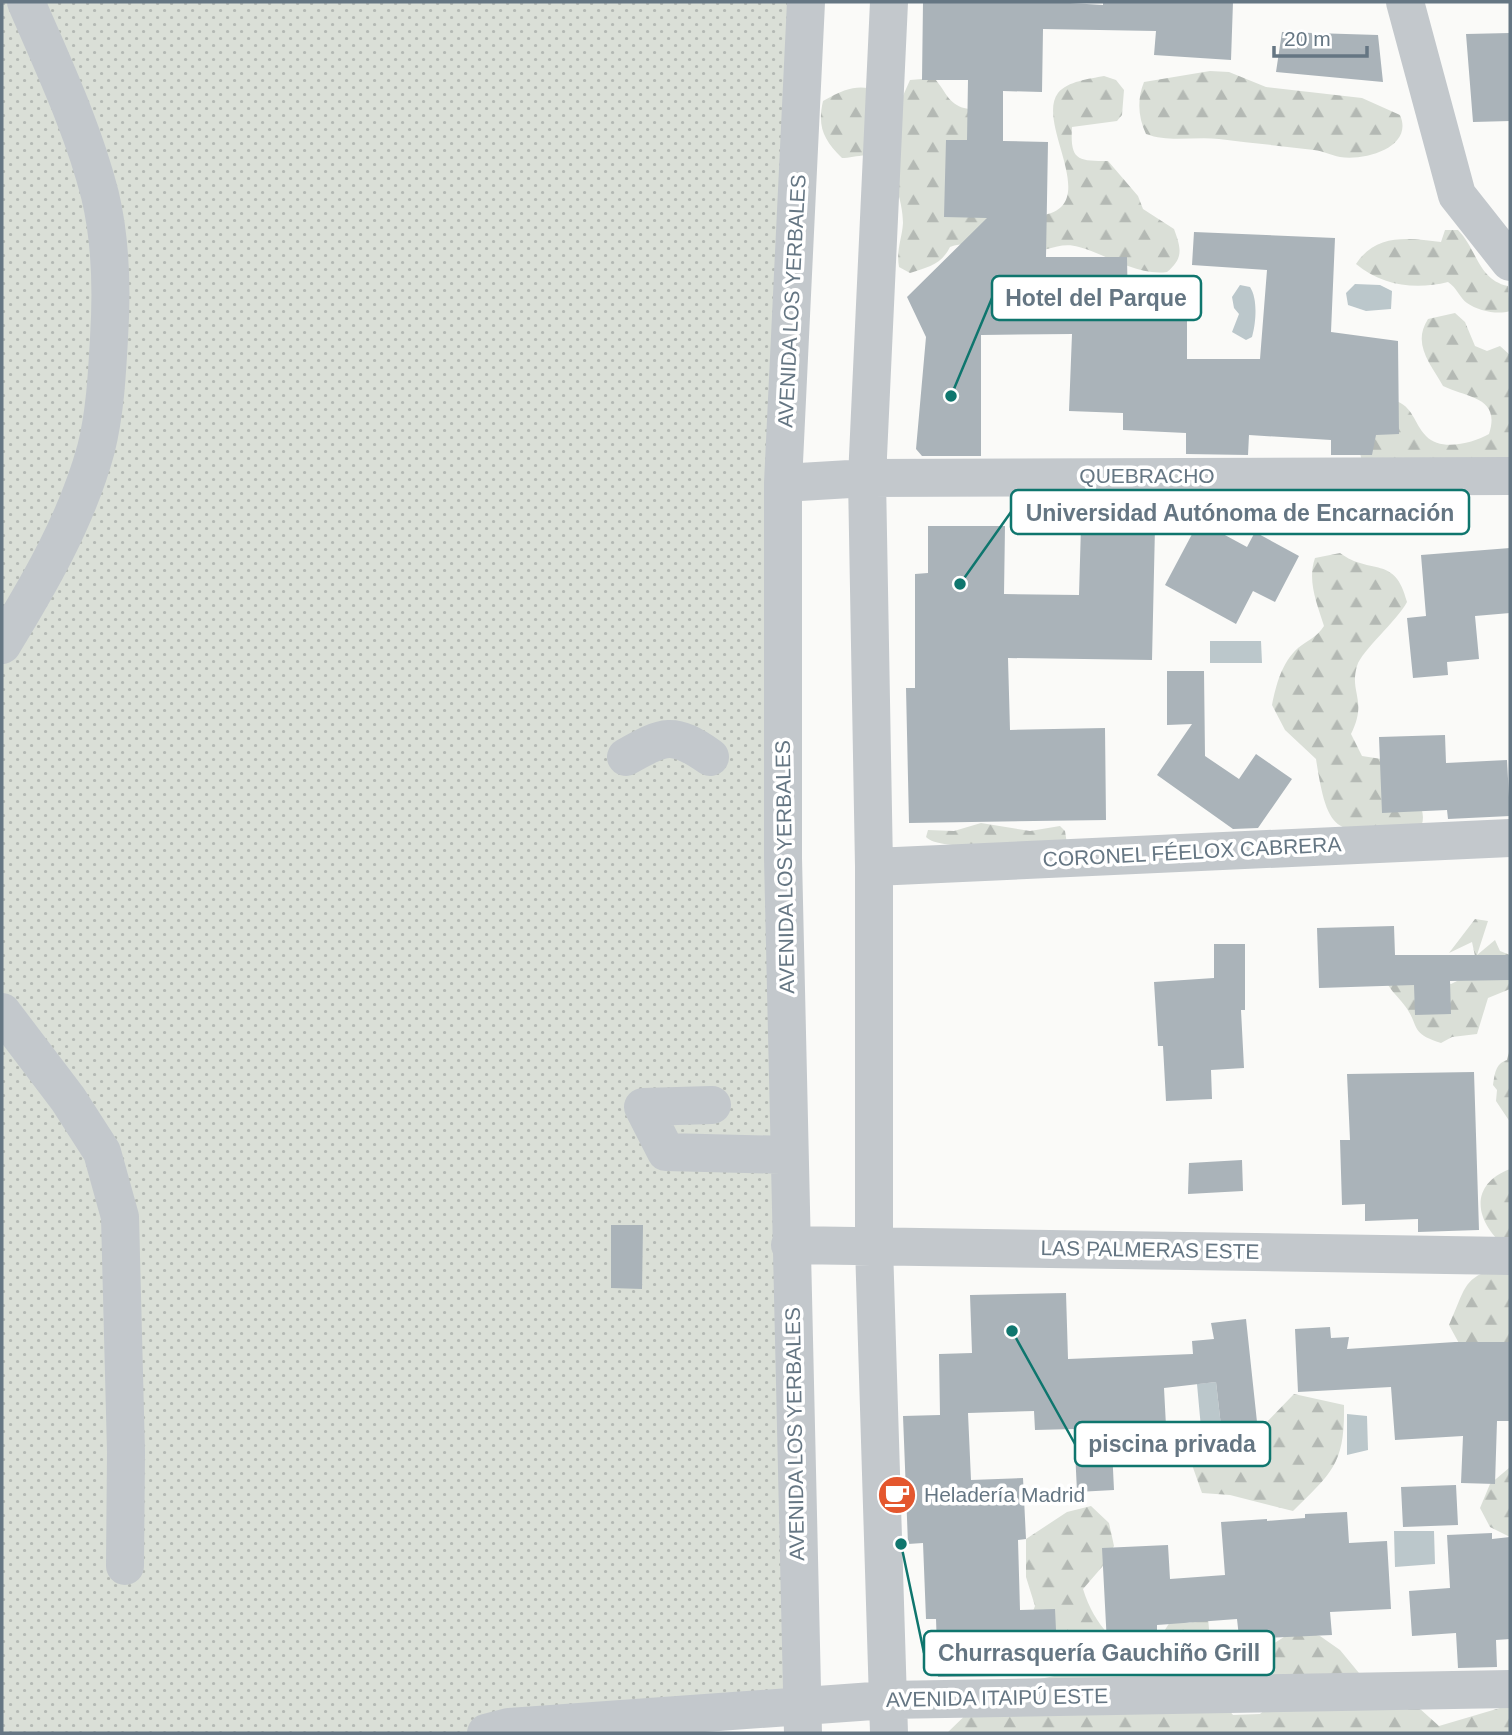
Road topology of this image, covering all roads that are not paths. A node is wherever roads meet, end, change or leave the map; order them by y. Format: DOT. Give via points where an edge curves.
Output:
graph roads {
  1 [pos="26,2"];
  2 [pos="806,2"];
  3 [pos="890,2"];
  4 [pos="1405,2"];
  5 [pos="1510,262"];
  6 [pos="1510,476"];
  7 [pos="867,478"];
  8 [pos="783,483"];
  9 [pos="2,645"];
  10 [pos="710,757"];
  11 [pos="626,758"];
  12 [pos="1510,838"];
  13 [pos="874,867"];
  14 [pos="2,1013"];
  15 [pos="712,1152"];
  16 [pos="789,1155"];
  17 [pos="790,1245"];
  18 [pos="874,1246"];
  19 [pos="1510,1256"];
  20 [pos="125,1566"];
  21 [pos="1510,1689"];
  22 [pos="888,1717"];
  23 [pos="802,1719"];
  24 [pos="486,1733"];
  1 -- 9 [label="street" via="71,104 100,197 112,292 106,387 96,448 72,517"];
  2 -- 8 [label="street, AVENIDA LOS YERBALES"];
  3 -- 7 [label="street"];
  4 -- 5 [label="street" via="1457,195"];
  6 -- 7 [label="street, QUEBRACHO"];
  7 -- 8 [label="street, QUEBRACHO"];
  7 -- 13 [label="street"];
  8 -- 16 [label="street, AVENIDA LOS YERBALES"];
  10 -- 11 [label="street" via="684,739 656,741"];
  12 -- 13 [label="street, CORONEL FÉELOX CABRERA"];
  13 -- 18 [label="street"];
  14 -- 20 [label="street" via="102,1152 120,1217"];
  15 -- 15 [label="street" via="666,1152 643,1107 712,1100"];
  15 -- 16 [label="street"];
  16 -- 17 [label="street, AVENIDA LOS YERBALES"];
  17 -- 18 [label="street, LAS PALMERAS ESTE"];
  17 -- 23 [label="street, AVENIDA LOS YERBALES"];
  18 -- 19 [label="street, LAS PALMERAS ESTE"];
  18 -- 22 [label="street"];
  21 -- 22 [label="street, AVENIDA ITAIPÚ ESTE"];
  22 -- 23 [label="street, AVENIDA ITAIPÚ ESTE"];
  23 -- 24 [label="street, AVENIDA ITAIPÚ ESTE" via="509,1727"];
}
